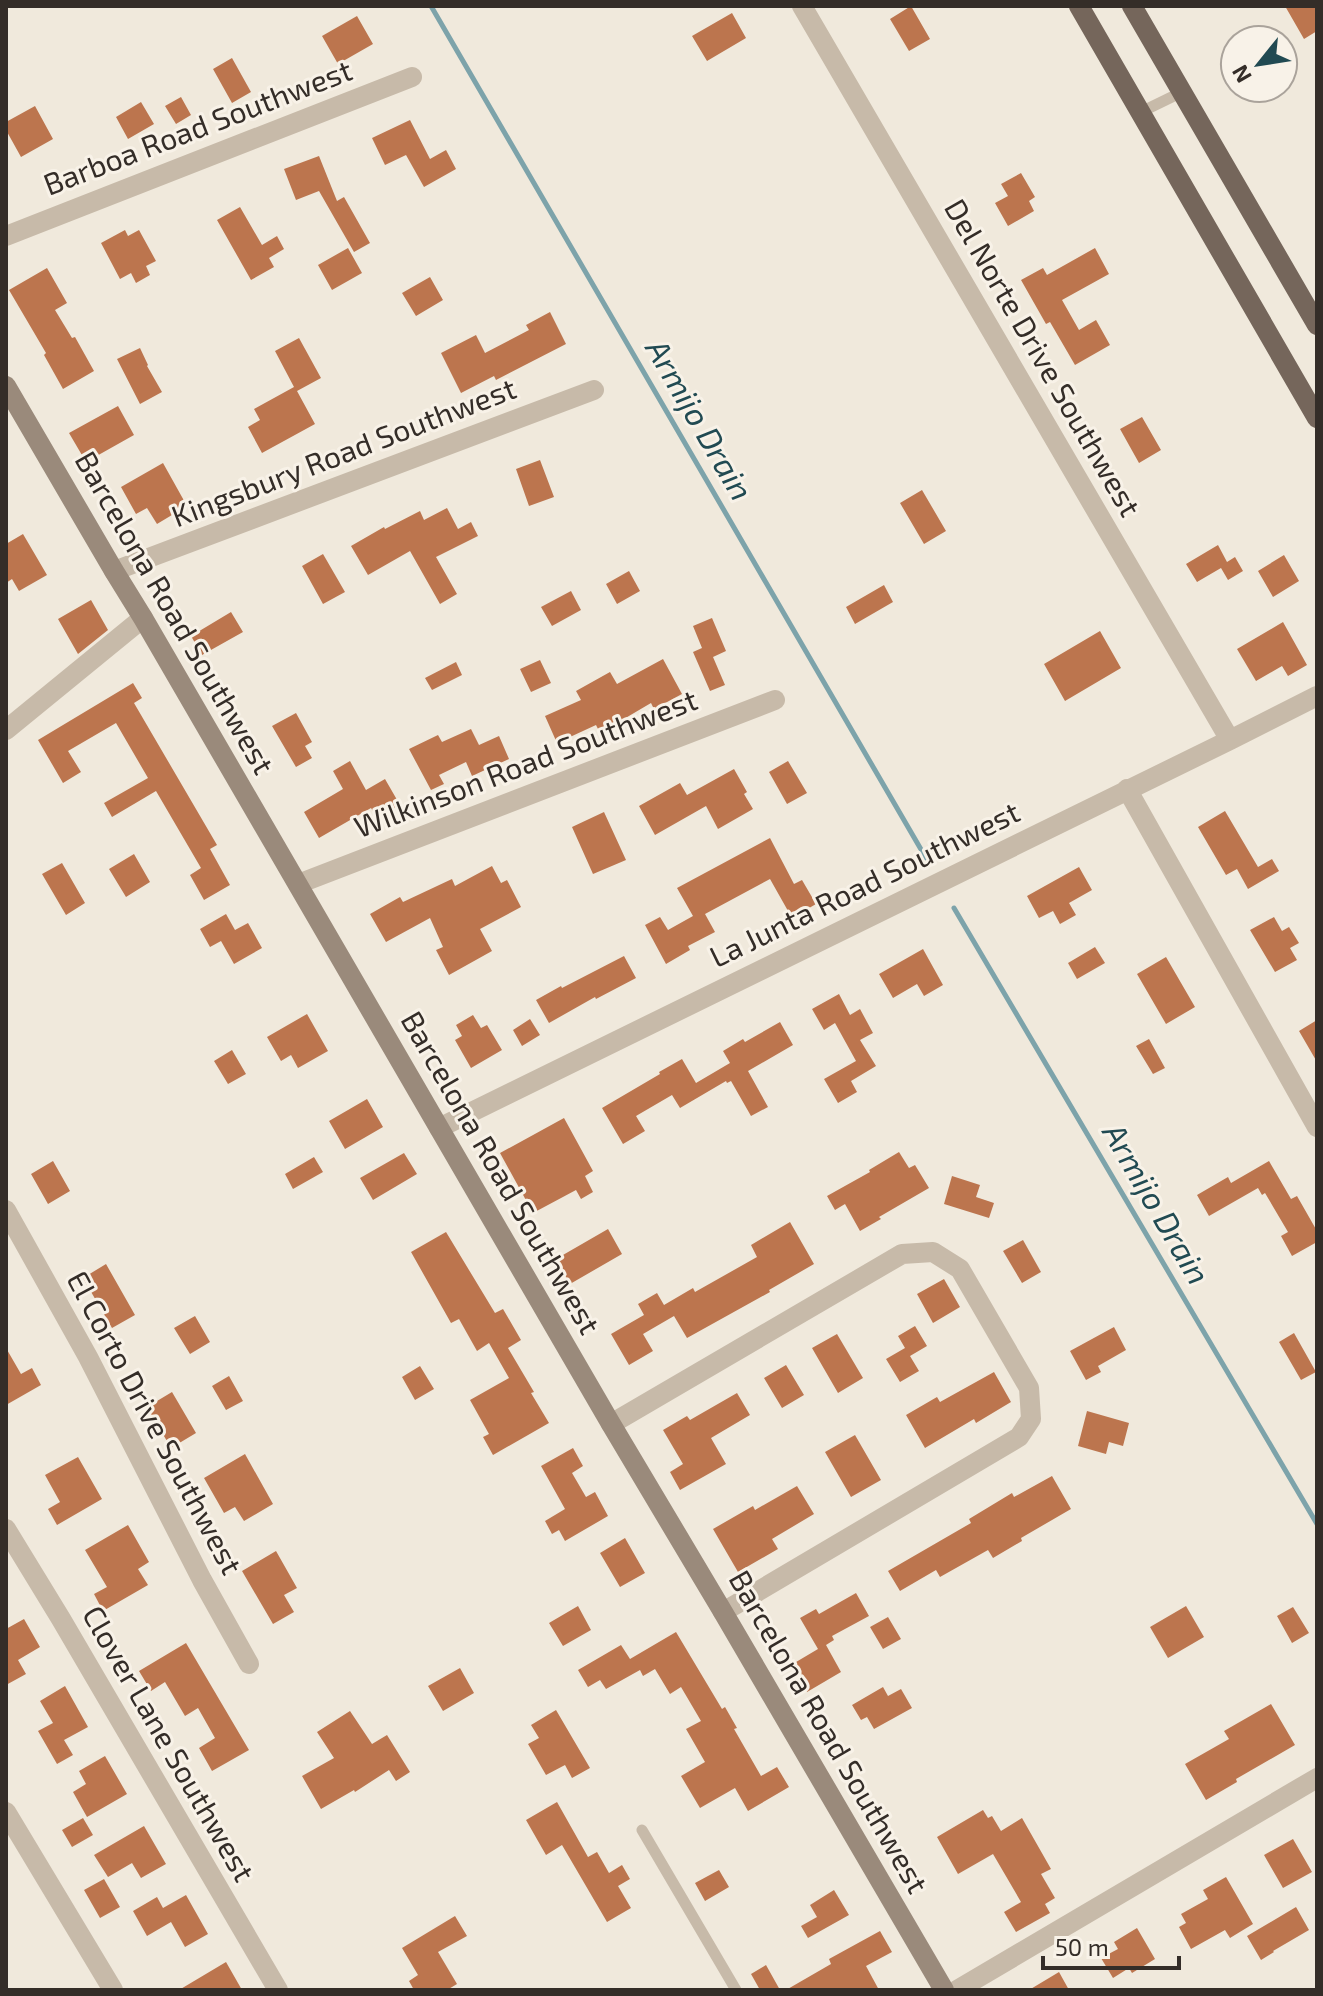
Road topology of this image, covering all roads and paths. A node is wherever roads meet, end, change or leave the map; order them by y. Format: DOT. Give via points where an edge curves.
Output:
graph roads {
  1 [pos="802,6"];
  2 [pos="1079,6"];
  3 [pos="1132,6"];
  4 [pos="412,77"];
  5 [pos="1182,92"];
  6 [pos="1141,112"];
  7 [pos="6,236"];
  8 [pos="1317,325"];
  9 [pos="6,386"];
  10 [pos="594,390"];
  11 [pos="1317,418"];
  12 [pos="114,571"];
  13 [pos="143,618"];
  14 [pos="1317,696"];
  15 [pos="775,700"];
  16 [pos="6,730"];
  17 [pos="1230,740"];
  18 [pos="1127,789"];
  19 [pos="298,884"];
  20 [pos="1317,1127"];
  21 [pos="439,1128"];
  22 [pos="6,1210"];
  23 [pos="611,1424"];
  24 [pos="6,1529"];
  25 [pos="723,1612"];
  26 [pos="249,1664"];
  27 [pos="1317,1778"];
  28 [pos="6,1812"];
  29 [pos="642,1830"];
  30 [pos="113,1990"];
  31 [pos="278,1990"];
  32 [pos="736,1990"];
  33 [pos="944,1990"];
  34 [pos="957,1990"];
  1 -- 17 [label="street, Del Norte Drive Southwest"];
  2 -- 6 [label="main road"];
  3 -- 5 [label="main road"];
  4 -- 7 [label="street, Barboa Road Southwest"];
  5 -- 6 [label="lane"];
  5 -- 8 [label="main road"];
  6 -- 11 [label="main road"];
  9 -- 12 [label="street, Barcelona Road Southwest"];
  10 -- 12 [label="street, Kingsbury Road Southwest"];
  12 -- 13 [label="street, Barcelona Road Southwest"];
  13 -- 16 [label="street"];
  13 -- 19 [label="street, Barcelona Road Southwest"];
  14 -- 17 [label="street, La Junta Road Southwest"];
  15 -- 19 [label="street, Wilkinson Road Southwest"];
  17 -- 18 [label="street, La Junta Road Southwest"];
  18 -- 20 [label="street"];
  18 -- 21 [label="street, La Junta Road Southwest"];
  19 -- 21 [label="street, Barcelona Road Southwest"];
  21 -- 23 [label="street, Barcelona Road Southwest"];
  22 -- 26 [label="street, El Corto Drive Southwest"];
  23 -- 25 [label="street, Barcelona Road Southwest"];
  23 -- 25 [label="street" via="902,1254 933,1252 960,1269 1029,1388 1031,1419 1019,1437"];
  24 -- 31 [label="street, Clover Lane Southwest"];
  25 -- 33 [label="street, Barcelona Road Southwest"];
  27 -- 34 [label="street"];
  28 -- 30 [label="street"];
  29 -- 32 [label="lane"];
}
